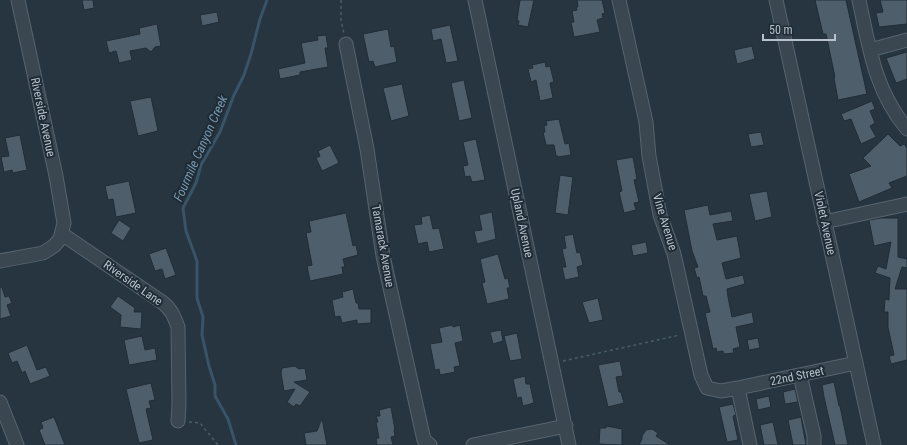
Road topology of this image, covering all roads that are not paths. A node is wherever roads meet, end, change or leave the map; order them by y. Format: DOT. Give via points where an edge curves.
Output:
graph roads {
  1 [pos="18,0"];
  2 [pos="475,0"];
  3 [pos="619,0"];
  4 [pos="776,0"];
  5 [pos="859,0"];
  6 [pos="907,40"];
  7 [pos="346,44"];
  8 [pos="870,50"];
  9 [pos="907,129"];
  10 [pos="907,204"];
  11 [pos="824,222"];
  12 [pos="62,234"];
  13 [pos="0,261"];
  14 [pos="856,363"];
  15 [pos="800,375"];
  16 [pos="738,388"];
  17 [pos="0,402"];
  18 [pos="178,421"];
  19 [pos="566,426"];
  20 [pos="17,445"];
  21 [pos="430,445"];
  22 [pos="473,445"];
  23 [pos="569,445"];
  24 [pos="750,445"];
  25 [pos="814,445"];
  26 [pos="874,445"];
  1 -- 12 [label="street, Riverside Avenue" via="56,176 64,223"];
  2 -- 19 [label="street, Upland Avenue"];
  3 -- 16 [label="street, Vine Avenue" via="646,122 649,156 660,215 674,254 701,375 708,388 721,391"];
  4 -- 11 [label="street, Violet Avenue"];
  5 -- 8 [label="street"];
  6 -- 8 [label="street"];
  7 -- 21 [label="street, Tamarack Avenue" via="368,149 383,256 424,440"];
  8 -- 9 [label="street" via="887,101"];
  10 -- 11 [label="street"];
  11 -- 14 [label="street, Violet Avenue"];
  12 -- 13 [label="street" via="54,246 43,253"];
  12 -- 18 [label="street, Riverside Lane" via="162,302 175,317 178,327"];
  14 -- 15 [label="street, 22nd Street"];
  14 -- 26 [label="street, Violet Avenue"];
  15 -- 16 [label="street, 22nd Street"];
  15 -- 25 [label="street"];
  16 -- 24 [label="street"];
  17 -- 20 [label="street"];
  19 -- 22 [label="street"];
  19 -- 23 [label="street, Upland Avenue"];
}
